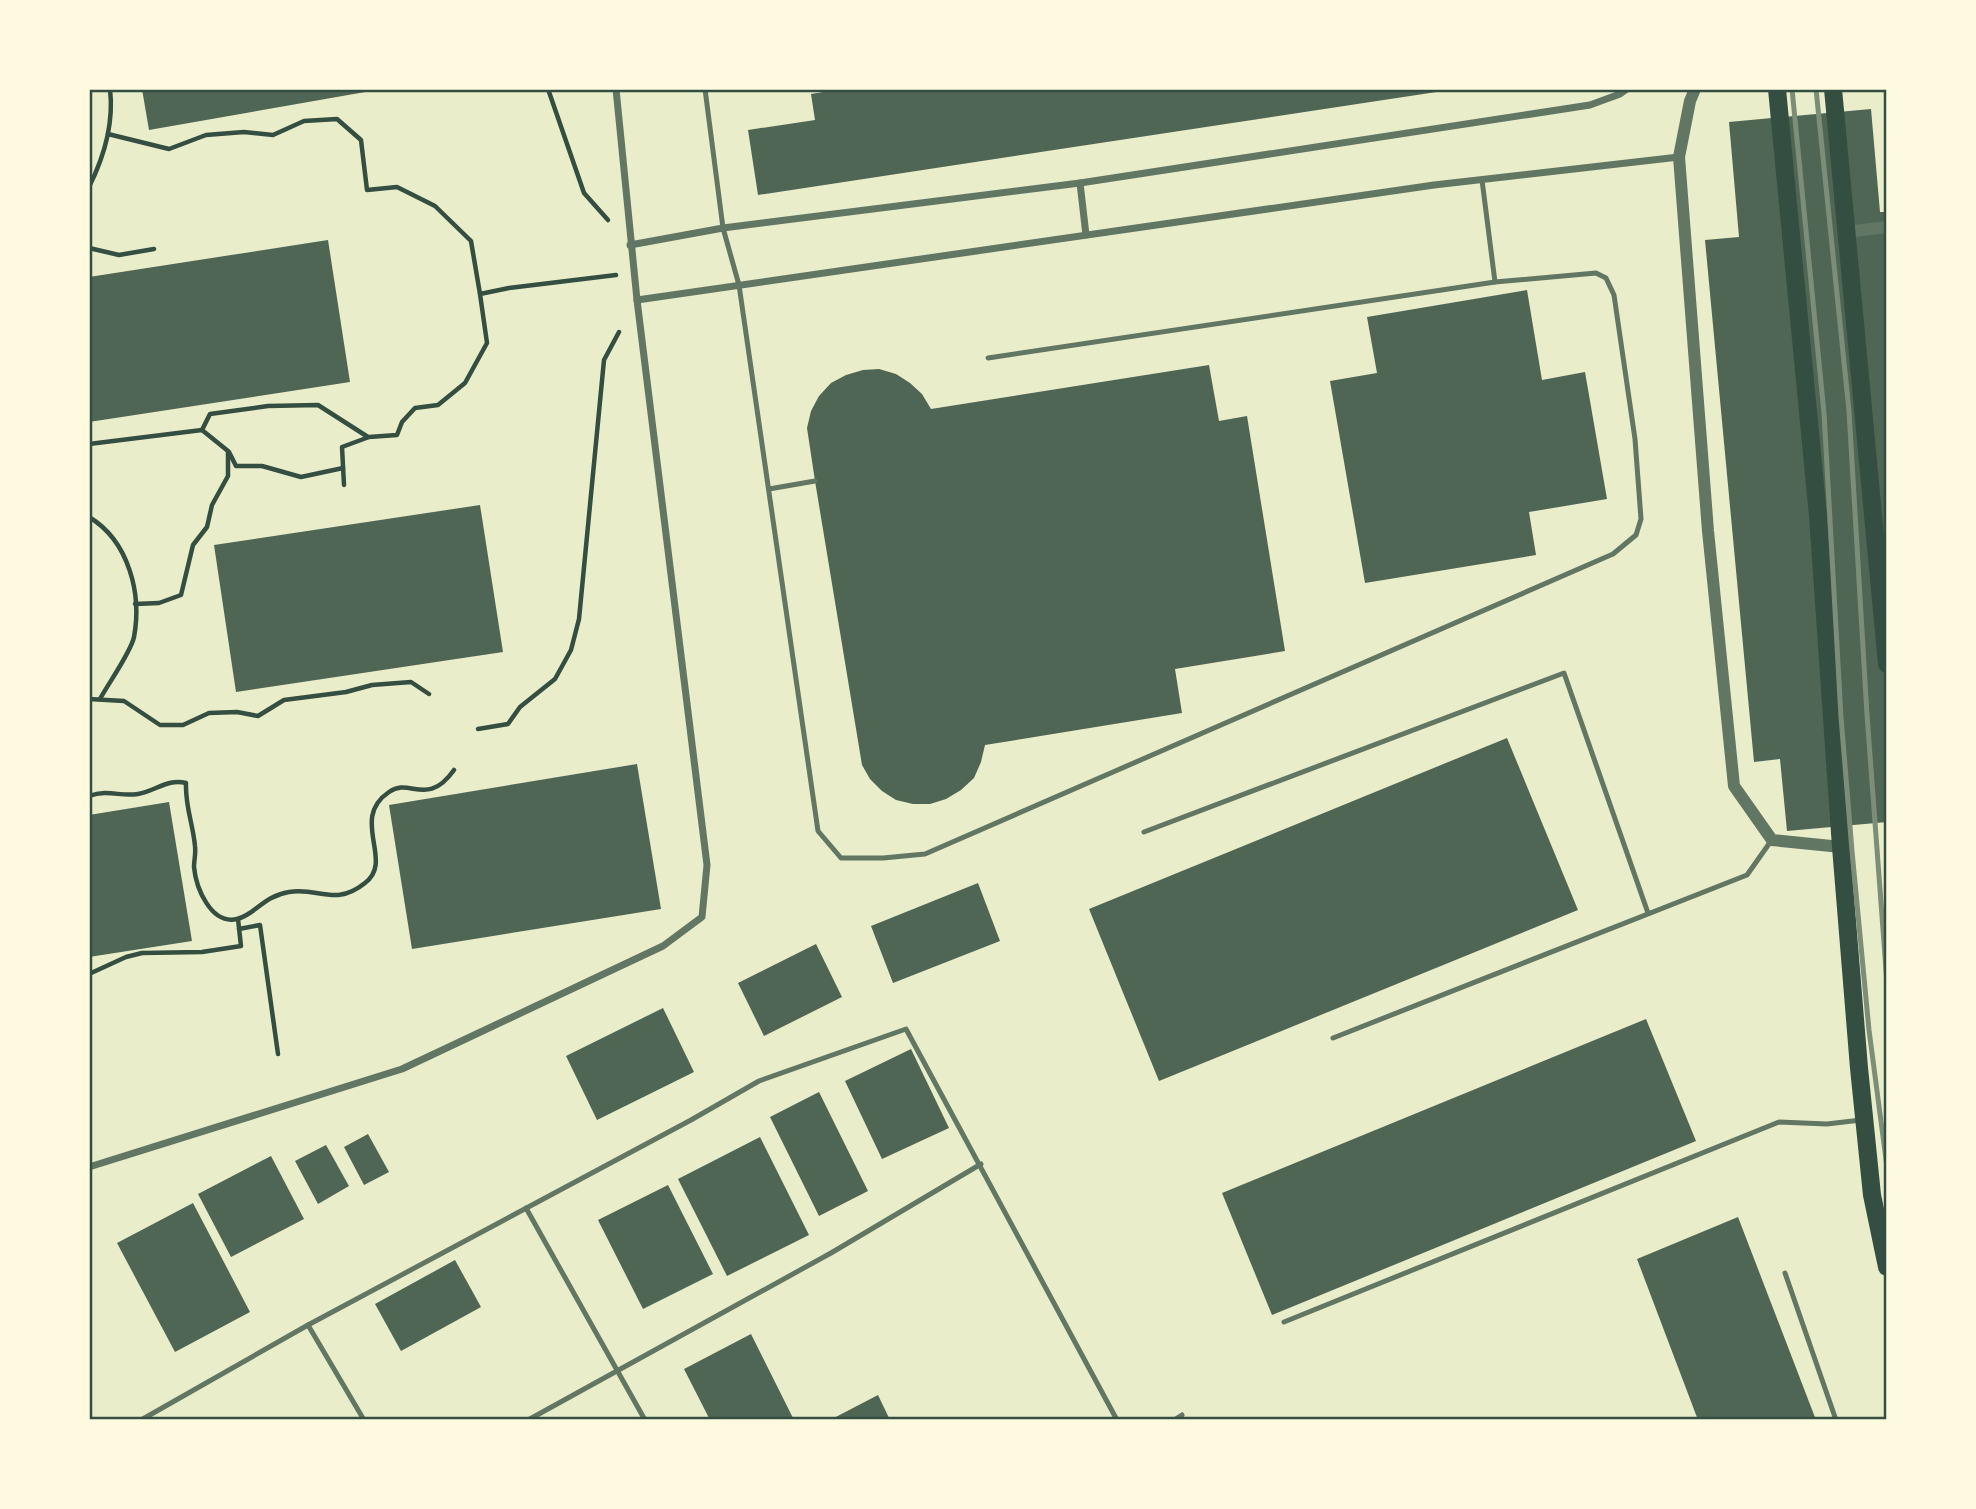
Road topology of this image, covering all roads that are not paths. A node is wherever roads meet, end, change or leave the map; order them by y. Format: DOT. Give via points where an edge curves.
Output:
graph roads {
  1 [pos="616,89"];
  2 [pos="705,89"];
  3 [pos="1627,89"];
  4 [pos="1695,89"];
  5 [pos="1777,89"];
  6 [pos="1833,89"];
  7 [pos="1679,157"];
  8 [pos="1482,180"];
  9 [pos="1080,183"];
  10 [pos="723,228"];
  11 [pos="1887,228"];
  12 [pos="1846,232"];
  13 [pos="1086,235"];
  14 [pos="630,245"];
  15 [pos="1494,282"];
  16 [pos="739,285"];
  17 [pos="637,300"];
  18 [pos="988,358"];
  19 [pos="815,481"];
  20 [pos="769,489"];
  21 [pos="1887,664"];
  22 [pos="1144,832"];
  23 [pos="1772,841"];
  24 [pos="1841,847"];
  25 [pos="1648,913"];
  26 [pos="1333,1038"];
  27 [pos="1864,1120"];
  28 [pos="981,1164"];
  29 [pos="89,1167"];
  30 [pos="526,1208"];
  31 [pos="1887,1267"];
  32 [pos="1785,1273"];
  33 [pos="1284,1322"];
  34 [pos="308,1325"];
  35 [pos="616,1370"];
  36 [pos="1182,1415"];
  37 [pos="141,1420"];
  38 [pos="364,1420"];
  39 [pos="528,1420"];
  40 [pos="645,1420"];
  41 [pos="1117,1420"];
  42 [pos="1174,1420"];
  43 [pos="1836,1420"];
  1 -- 14 [label="street"];
  2 -- 10 [label="lane"];
  3 -- 9 [label="street" via="1590,105"];
  4 -- 7 [label="street"];
  5 -- 24 [label="main road" via="1818,516"];
  6 -- 12 [label="main road"];
  7 -- 8 [label="street"];
  7 -- 23 [label="street" via="1708,531 1734,786"];
  8 -- 13 [label="street"];
  8 -- 15 [label="lane"];
  9 -- 10 [label="street"];
  9 -- 13 [label="street"];
  10 -- 14 [label="street"];
  10 -- 16 [label="lane"];
  11 -- 12 [label="street"];
  12 -- 21 [label="main road"];
  13 -- 16 [label="street"];
  14 -- 17 [label="street"];
  15 -- 18 [label="lane"];
  15 -- 20 [label="lane" via="1596,273 1606,278 1634,439 1641,519 1636,535 1613,554 925,854 841,858 818,831"];
  16 -- 17 [label="street"];
  16 -- 20 [label="lane"];
  17 -- 29 [label="street" via="708,866 702,916 663,946 402,1069"];
  19 -- 20 [label="lane"];
  22 -- 25 [label="lane" via="1564,673"];
  23 -- 24 [label="street"];
  23 -- 25 [label="lane" via="1747,875"];
  24 -- 27 [label="main road"];
  25 -- 26 [label="lane"];
  27 -- 31 [label="main road" via="1872,1195"];
  27 -- 33 [label="lane" via="1779,1122"];
  28 -- 30 [label="lane" via="906,1029 759,1081"];
  28 -- 35 [label="lane" via="831,1253"];
  28 -- 41 [label="lane"];
  30 -- 34 [label="lane"];
  30 -- 35 [label="lane"];
  32 -- 43 [label="lane"];
  34 -- 37 [label="lane"];
  34 -- 38 [label="lane"];
  35 -- 39 [label="lane"];
  35 -- 40 [label="lane"];
  36 -- 42 [label="lane"];
}
